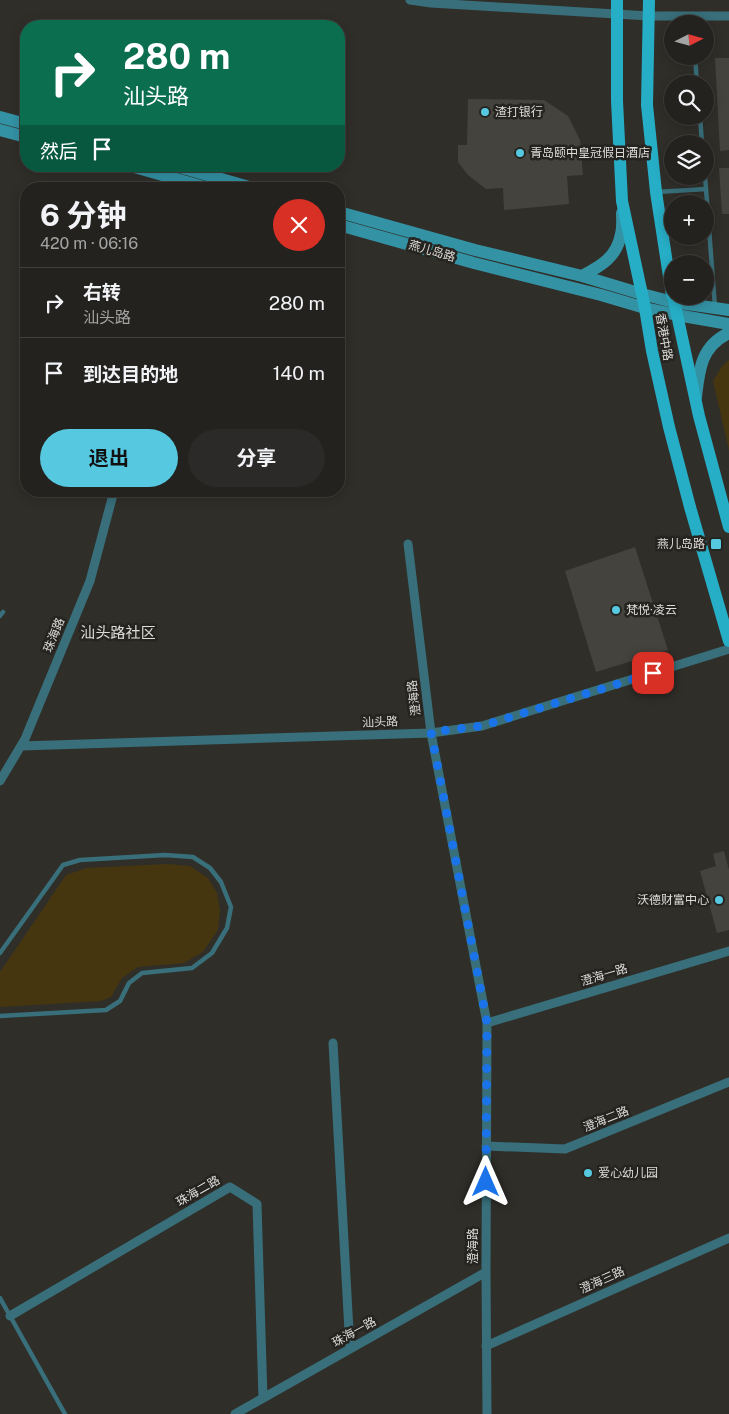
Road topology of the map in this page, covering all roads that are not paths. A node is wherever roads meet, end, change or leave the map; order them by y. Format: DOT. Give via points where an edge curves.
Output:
graph roads {
  1 [pos="410,0"];
  2 [pos="617,0"];
  3 [pos="649,0"];
  4 [pos="617,14"];
  5 [pos="649,16"];
  6 [pos="729,16"];
  7 [pos="0,116"];
  8 [pos="20,122"];
  9 [pos="0,130"];
  10 [pos="20,135"];
  11 [pos="155,172"];
  12 [pos="184,172"];
  13 [pos="196,182"];
  14 [pos="706,185"];
  15 [pos="706,189"];
  16 [pos="656,192"];
  17 [pos="622,201"];
  18 [pos="345,214"];
  19 [pos="345,227"];
  20 [pos="666,255"];
  21 [pos="582,276"];
  22 [pos="642,294"];
  23 [pos="664,297"];
  24 [pos="675,305"];
  25 [pos="703,305"];
  26 [pos="645,308"];
  27 [pos="716,308"];
  28 [pos="729,310"];
  29 [pos="677,315"];
  30 [pos="729,324"];
  31 [pos="729,333"];
  32 [pos="696,400"];
  33 [pos="112,497"];
  34 [pos="729,528"];
  35 [pos="408,544"];
  36 [pos="729,641"];
  37 [pos="729,649"];
  38 [pos="431,732"];
  39 [pos="20,746"];
  40 [pos="0,781"];
  41 [pos="729,951"];
  42 [pos="0,953"];
  43 [pos="0,1016"];
  44 [pos="487,1023"];
  45 [pos="333,1043"];
  46 [pos="729,1082"];
  47 [pos="486,1146"];
  48 [pos="729,1238"];
  49 [pos="486,1272"];
  50 [pos="0,1298"];
  51 [pos="10,1316"];
  52 [pos="486,1346"];
  53 [pos="350,1349"];
  54 [pos="263,1398"];
  55 [pos="66,1414"];
  56 [pos="234,1414"];
  57 [pos="487,1414"];
  1 -- 4 [label="street"];
  2 -- 4 [label="main road, 香港中路"];
  3 -- 5 [label="main road, 香港中路"];
  4 -- 5 [label="street"];
  4 -- 17 [label="main road, 香港中路"];
  5 -- 6 [label="street"];
  5 -- 16 [label="main road, 香港中路" via="647,105"];
  7 -- 8 [label="main road"];
  9 -- 10 [label="main road"];
  11 -- 13 [label="main road"];
  12 -- 13 [label="main road"];
  14 -- 15 [label="lane"];
  15 -- 16 [label="lane"];
  15 -- 27 [label="lane"];
  16 -- 20 [label="main road, 香港中路"];
  17 -- 21 [label="main road" via="621,234 613,254"];
  17 -- 22 [label="main road, 香港中路"];
  18 -- 21 [label="main road, 燕儿岛路"];
  19 -- 26 [label="main road, 燕儿岛路"];
  21 -- 22 [label="main road, 燕儿岛路"];
  22 -- 23 [label="main road, 燕儿岛路"];
  22 -- 26 [label="main road, 香港中路"];
  24 -- 29 [label="main road, 香港中路"];
  25 -- 27 [label="main road, 燕儿岛路"];
  26 -- 29 [label="main road, 燕儿岛路"];
  26 -- 36 [label="main road, 香港中路" via="669,427"];
  27 -- 28 [label="main road, 燕儿岛路"];
  29 -- 30 [label="main road, 燕儿岛路"];
  29 -- 32 [label="main road, 香港中路"];
  31 -- 32 [label="main road" via="718,338 706,353 699,370"];
  32 -- 34 [label="main road, 香港中路"];
  33 -- 39 [label="street, 珠海路" via="90,581"];
  35 -- 38 [label="street, 澄海路"];
  37 -- 38 [label="street, 汕头路" via="482,726"];
  38 -- 39 [label="street, 汕头路"];
  38 -- 44 [label="street, 澄海路"];
  39 -- 40 [label="street, 珠海路"];
  41 -- 44 [label="street, 澄海一路"];
  42 -- 43 [label="lane" via="62,865 80,860 165,855 193,857 210,868 221,882 231,907 226,928 212,953 192,968 142,973 129,983 120,1002 106,1010"];
  44 -- 47 [label="street, 澄海路"];
  45 -- 53 [label="street"];
  46 -- 47 [label="street, 澄海二路" via="565,1149"];
  47 -- 49 [label="street, 澄海路"];
  48 -- 52 [label="street, 澄海三路"];
  49 -- 52 [label="street, 澄海路"];
  49 -- 53 [label="street, 珠海一路"];
  50 -- 51 [label="lane"];
  51 -- 54 [label="street, 珠海二路" via="230,1187 257,1204"];
  51 -- 55 [label="lane"];
  52 -- 57 [label="street, 澄海路"];
  53 -- 54 [label="street, 珠海一路"];
  54 -- 56 [label="street, 珠海一路"];
}
